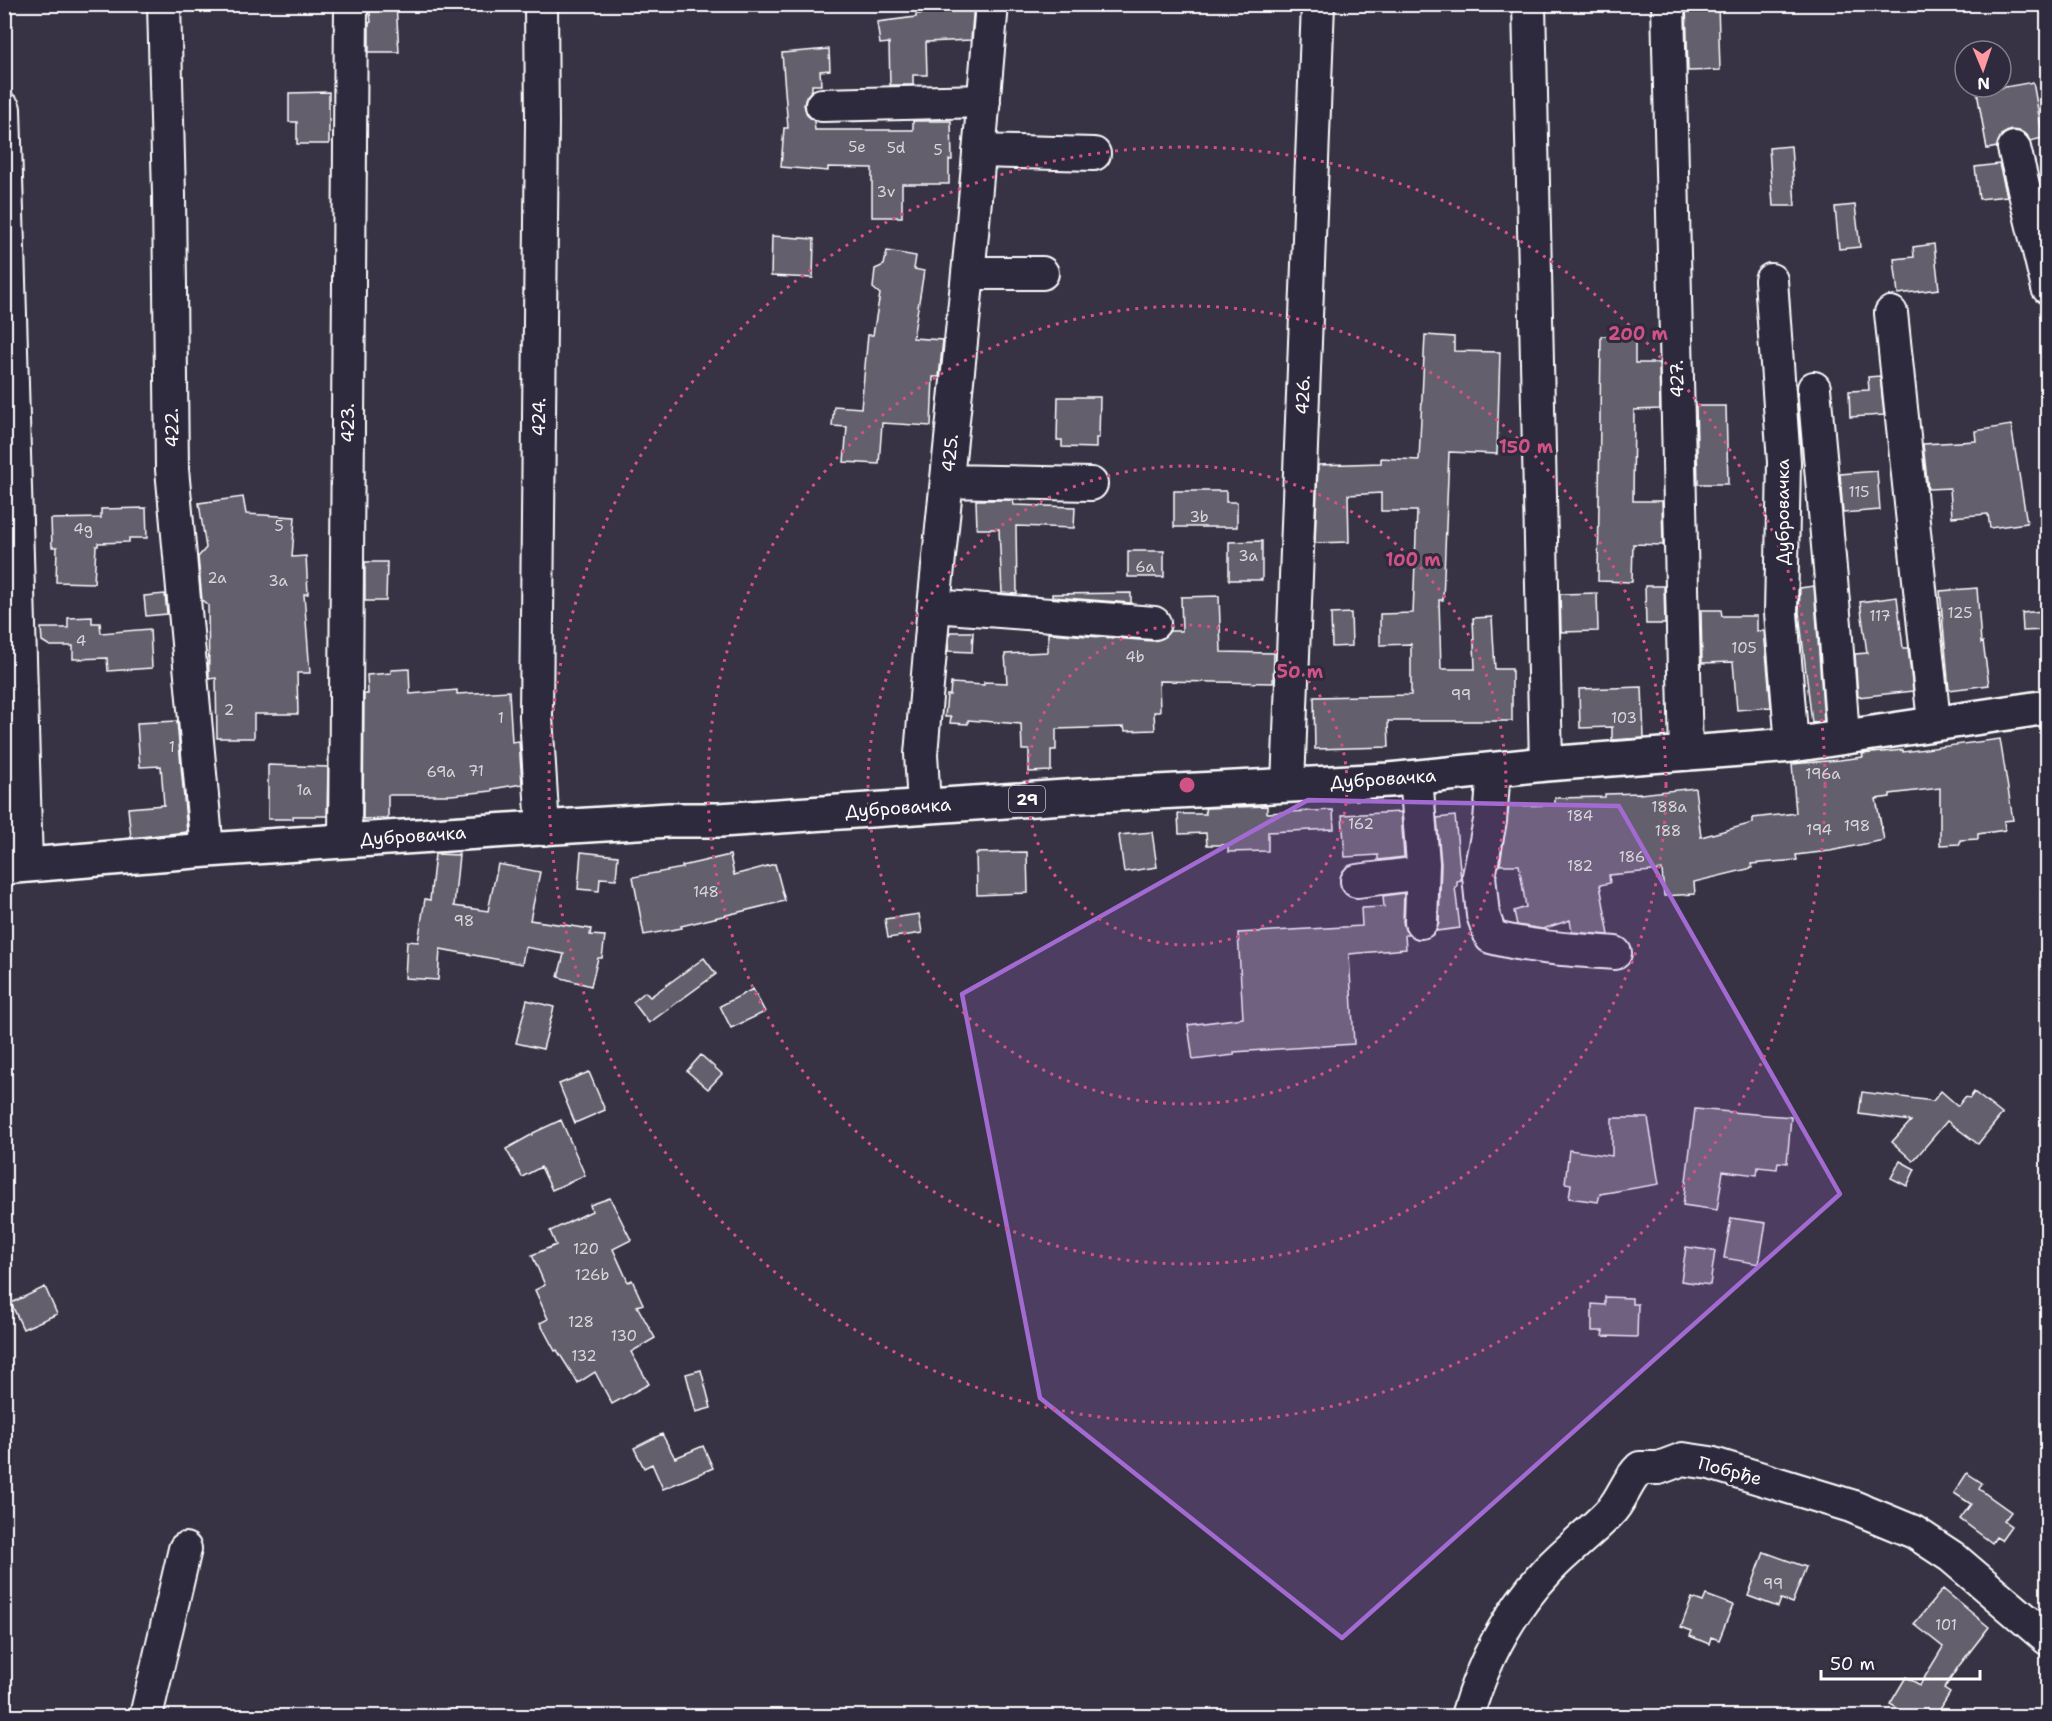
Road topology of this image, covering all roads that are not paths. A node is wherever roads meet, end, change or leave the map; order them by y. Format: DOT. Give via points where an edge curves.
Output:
graph roads {
  1 [pos="164,4"];
  2 [pos="351,4"];
  3 [pos="541,4"];
  4 [pos="992,4"];
  5 [pos="1318,4"];
  6 [pos="1529,4"];
  7 [pos="1668,4"];
  8 [pos="984,101"];
  9 [pos="822,105"];
  10 [pos="4,109"];
  11 [pos="2014,148"];
  12 [pos="979,151"];
  13 [pos="1094,154"];
  14 [pos="968,273"];
  15 [pos="1042,273"];
  16 [pos="1771,280"];
  17 [pos="2048,288"];
  18 [pos="1891,313"];
  19 [pos="1814,388"];
  20 [pos="947,481"];
  21 [pos="1091,484"];
  22 [pos="934,606"];
  23 [pos="1154,623"];
  24 [pos="2048,706"];
  25 [pos="1934,722"];
  26 [pos="1843,737"];
  27 [pos="1792,745"];
  28 [pos="1686,754"];
  29 [pos="1546,764"];
  30 [pos="1494,769"];
  31 [pos="1416,777"];
  32 [pos="1288,785"];
  33 [pos="924,806"];
  34 [pos="543,829"];
  35 [pos="345,841"];
  36 [pos="207,850"];
  37 [pos="15,866"];
  38 [pos="1422,873"];
  39 [pos="1357,881"];
  40 [pos="1421,922"];
  41 [pos="1615,954"];
  42 [pos="184,1549"];
  43 [pos="2048,1639"];
  44 [pos="146,1716"];
  45 [pos="1467,1716"];
  1 -- 36 [label="street, 422." via="172,469"];
  2 -- 35 [label="street, 423."];
  3 -- 34 [label="street, 424." via="536,717"];
  4 -- 8 [label="street, 425."];
  5 -- 32 [label="street, 426."];
  6 -- 29 [label="street"];
  7 -- 28 [label="street, 427."];
  8 -- 9 [label="street"];
  8 -- 12 [label="street, 425."];
  10 -- 37 [label="street"];
  11 -- 17 [label="street"];
  12 -- 13 [label="street"];
  12 -- 14 [label="street, 425."];
  14 -- 15 [label="street"];
  14 -- 20 [label="street, 425."];
  16 -- 27 [label="street, Дубровачка" via="1784,462 1781,613"];
  18 -- 25 [label="street"];
  19 -- 26 [label="street, Дубровачка"];
  20 -- 21 [label="street"];
  20 -- 22 [label="street, 425."];
  22 -- 23 [label="street"];
  22 -- 33 [label="street, 425." via="921,753"];
  24 -- 25 [label="main road, Дубровачка / 29"];
  25 -- 26 [label="main road, Дубровачка / 29"];
  26 -- 27 [label="main road, Дубровачка / 29"];
  27 -- 28 [label="main road, Дубровачка / 29"];
  28 -- 29 [label="main road, Дубровачка / 29"];
  29 -- 30 [label="main road, Дубровачка / 29"];
  30 -- 31 [label="main road, Дубровачка / 29"];
  30 -- 41 [label="street" via="1490,820 1479,876 1483,915 1491,937"];
  31 -- 32 [label="main road, Дубровачка / 29"];
  31 -- 38 [label="street"];
  32 -- 33 [label="main road, Дубровачка / 29"];
  33 -- 34 [label="main road, Дубровачка / 29"];
  34 -- 35 [label="main road, Дубровачка / 29"];
  35 -- 36 [label="main road, Дубровачка / 29"];
  36 -- 37 [label="main road, Дубровачка / 29"];
  38 -- 39 [label="street"];
  38 -- 40 [label="street"];
  42 -- 44 [label="street"];
  43 -- 45 [label="street, Побрђе" via="1952,1557 1914,1532 1851,1506 1710,1463 1683,1459 1659,1468 1640,1468 1630,1477 1625,1493 1610,1512 1522,1599 1479,1675"];
}
